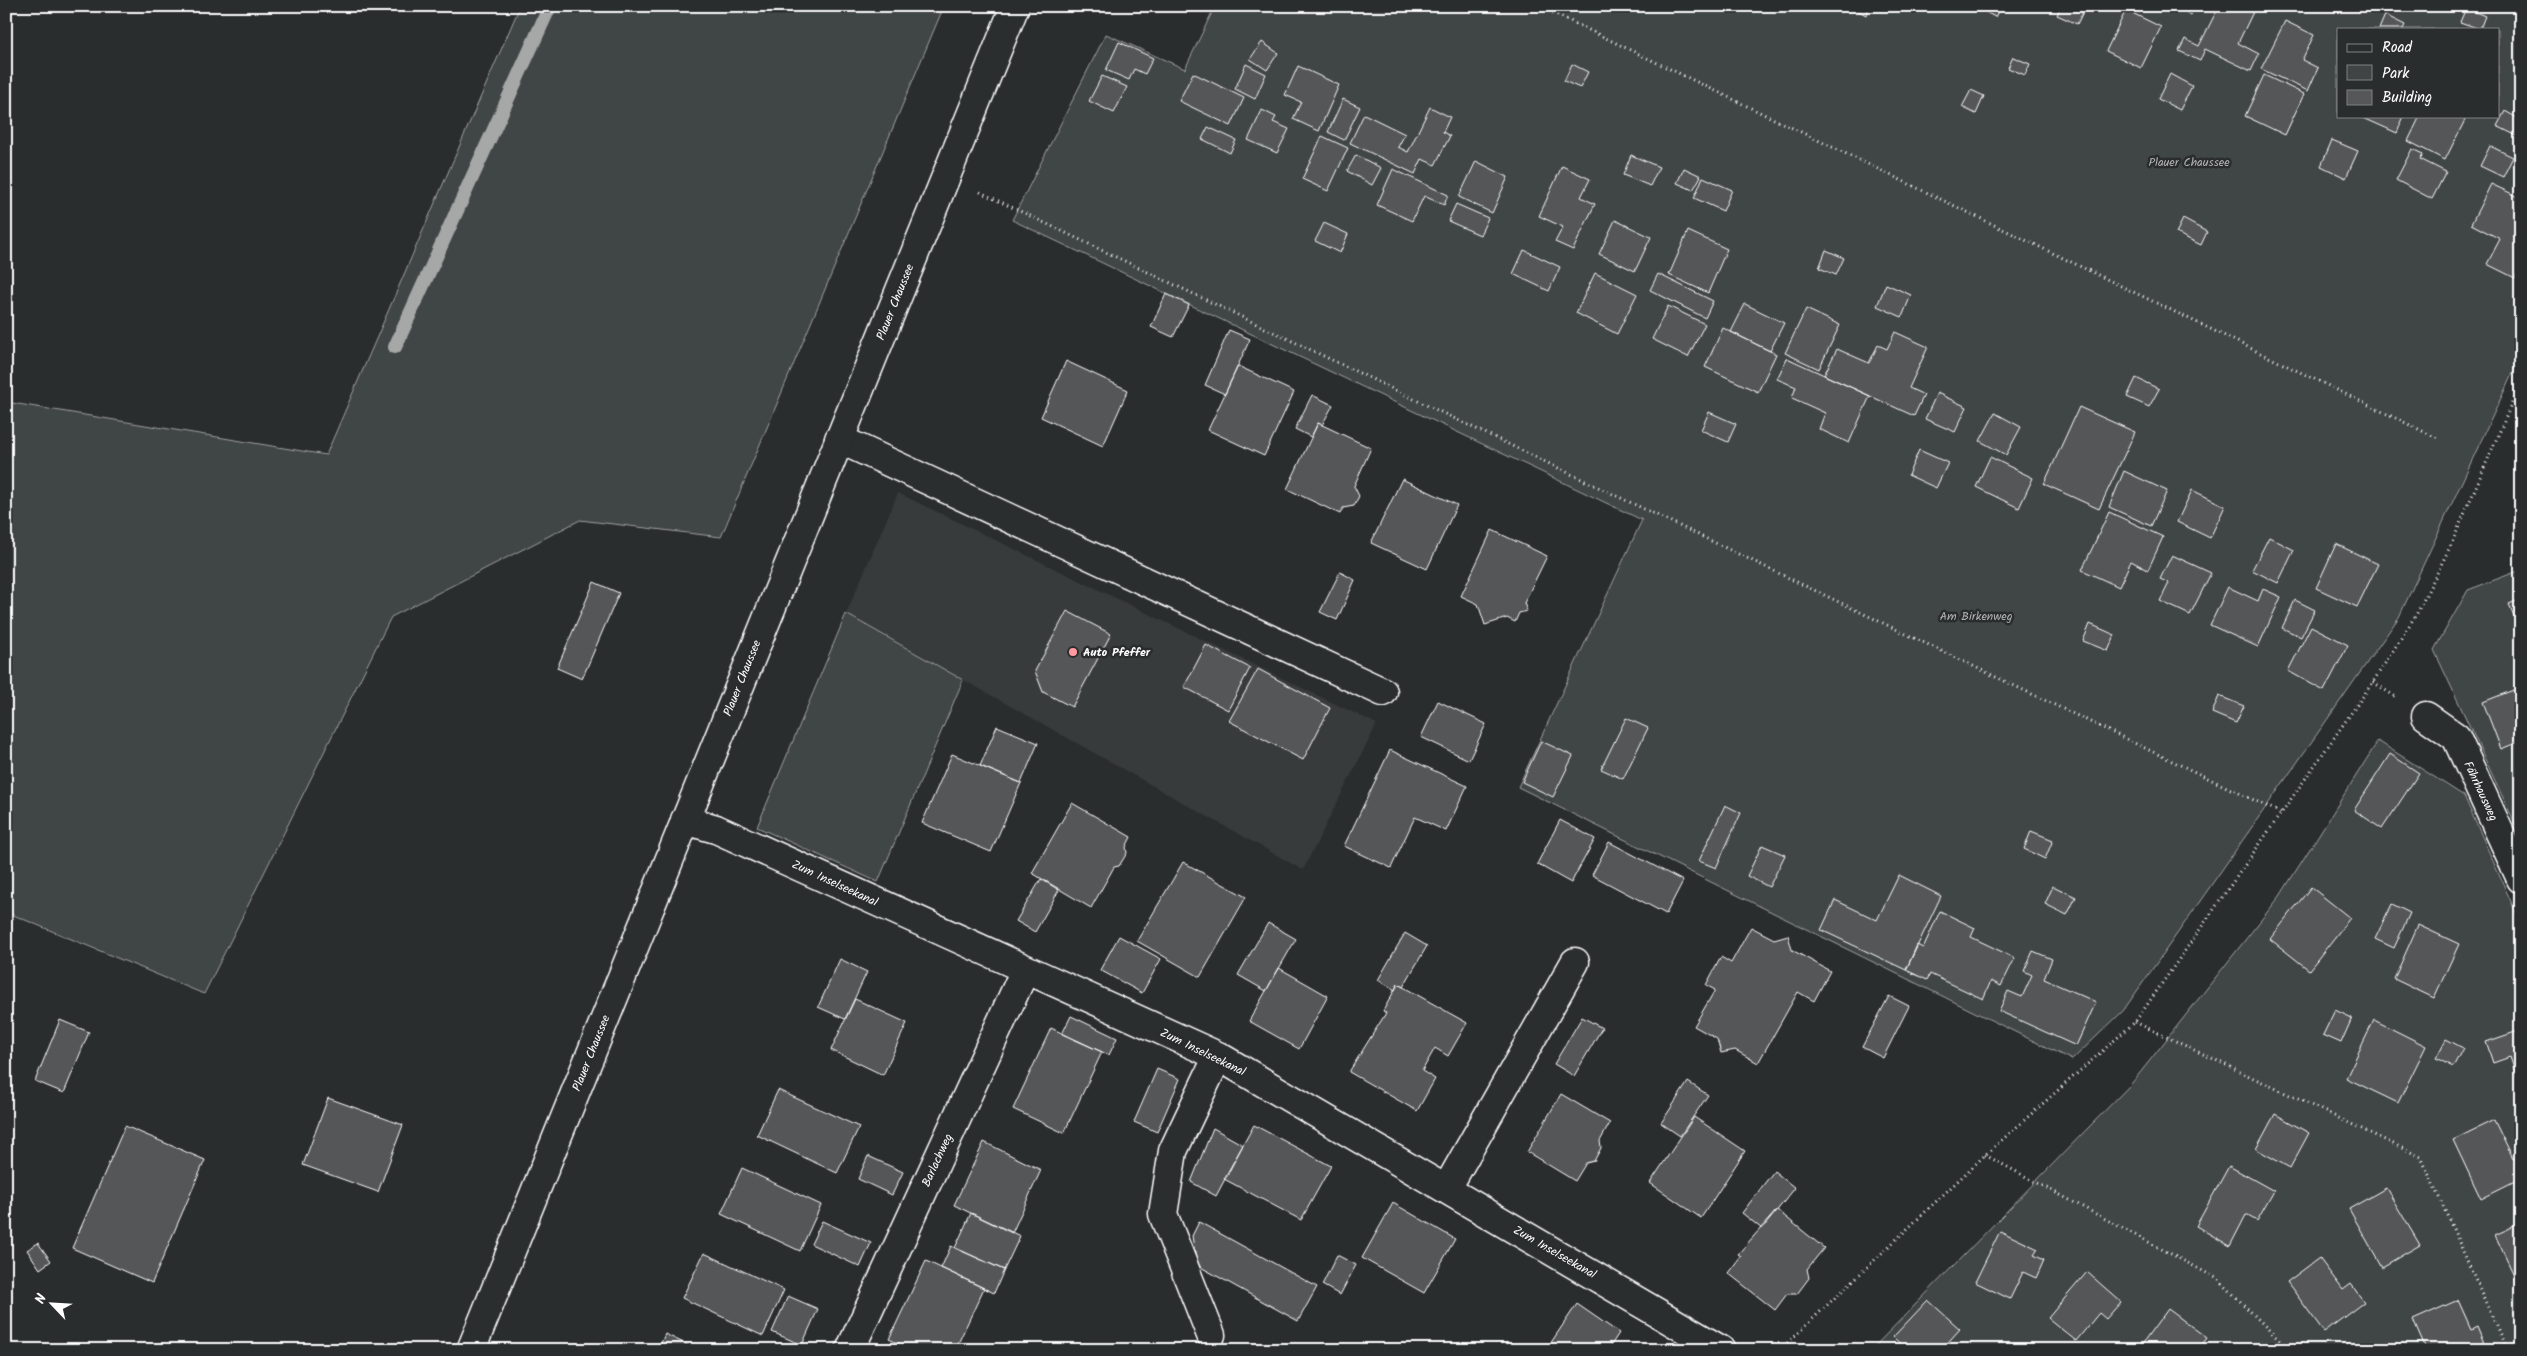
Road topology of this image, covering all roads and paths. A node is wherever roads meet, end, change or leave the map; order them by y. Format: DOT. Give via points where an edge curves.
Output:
graph roads {
  1 [pos="1015,6"];
  2 [pos="1539,6"];
  3 [pos="946,176"];
  4 [pos="2521,382"];
  5 [pos="2437,438"];
  6 [pos="839,439"];
  7 [pos="1382,692"];
  8 [pos="2426,716"];
  9 [pos="2281,813"];
  10 [pos="685,820"];
  11 [pos="2521,879"];
  12 [pos="1575,962"];
  13 [pos="1025,970"];
  14 [pos="2135,1022"];
  15 [pos="1218,1056"];
  16 [pos="1985,1155"];
  17 [pos="1447,1188"];
  18 [pos="1211,1335"];
  19 [pos="472,1350"];
  20 [pos="850,1350"];
  21 [pos="1721,1350"];
  22 [pos="1780,1350"];
  23 [pos="2283,1350"];
  24 [pos="2507,1350"];
  1 -- 3 [label="street, Plauer Chaussee"];
  2 -- 5 [label="path"];
  3 -- 6 [label="street, Plauer Chaussee"];
  3 -- 9 [label="path"];
  4 -- 9 [label="path" via="2451,545 2416,615"];
  6 -- 7 [label="street"];
  6 -- 10 [label="street, Plauer Chaussee"];
  8 -- 11 [label="street, Fährhausweg" via="2456,737"];
  9 -- 14 [label="path"];
  10 -- 13 [label="street, Zum Inselseekanal" via="716,829"];
  10 -- 19 [label="street, Plauer Chaussee"];
  12 -- 17 [label="street"];
  13 -- 15 [label="street, Zum Inselseekanal"];
  13 -- 20 [label="street, Barlachweg"];
  14 -- 16 [label="path"];
  14 -- 24 [label="path" via="2422,1157"];
  15 -- 17 [label="street, Zum Inselseekanal"];
  15 -- 18 [label="street" via="1173,1151 1163,1214"];
  16 -- 22 [label="path"];
  16 -- 23 [label="path" via="2218,1279 2281,1342"];
  17 -- 21 [label="street, Zum Inselseekanal"];
}
